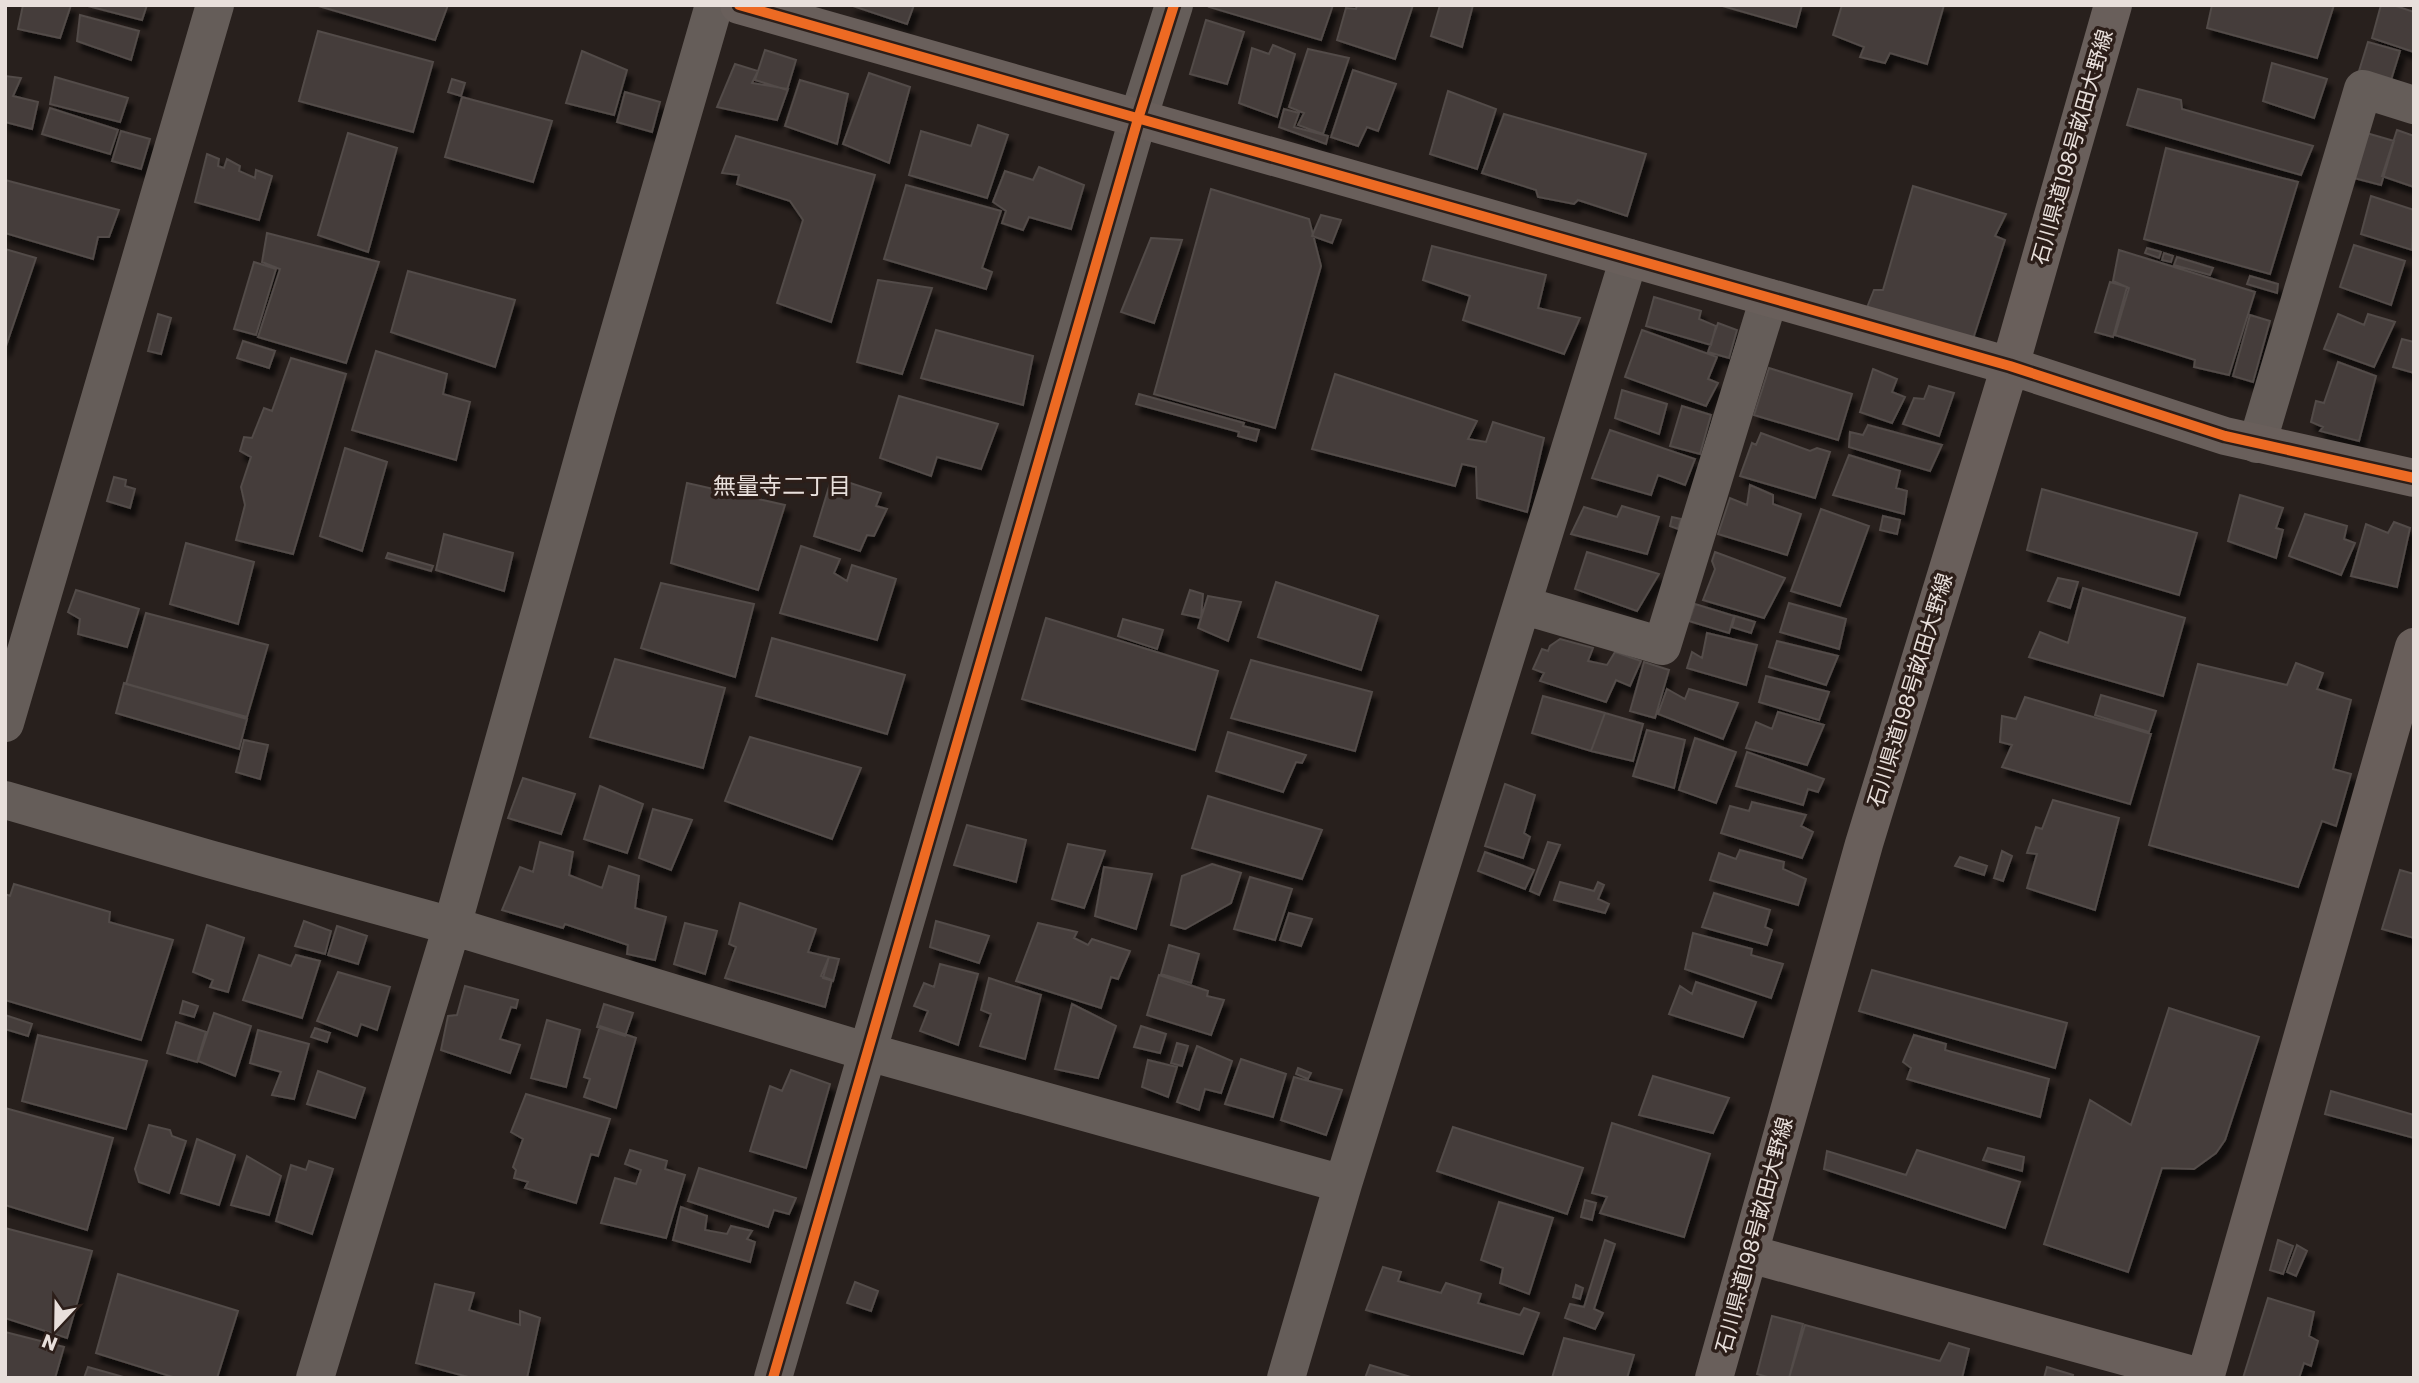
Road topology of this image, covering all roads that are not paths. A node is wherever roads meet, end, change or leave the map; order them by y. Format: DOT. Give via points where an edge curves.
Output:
graph roads {
  1 [pos="215,5"];
  2 [pos="715,5"];
  3 [pos="739,5"];
  4 [pos="1174,5"];
  5 [pos="2113,5"];
  6 [pos="2414,105"];
  7 [pos="1138,119"];
  8 [pos="1629,258"];
  9 [pos="1769,298"];
  10 [pos="2010,366"];
  11 [pos="2257,444"];
  12 [pos="2414,478"];
  13 [pos="1522,605"];
  14 [pos="2414,648"];
  15 [pos="5,723"];
  16 [pos="5,800"];
  17 [pos="452,926"];
  18 [pos="868,1052"];
  19 [pos="1343,1184"];
  20 [pos="1750,1254"];
  21 [pos="315,1378"];
  22 [pos="773,1378"];
  23 [pos="1286,1378"];
  24 [pos="1714,1378"];
  25 [pos="2205,1378"];
  1 -- 15 [label="street"];
  2 -- 17 [label="street"];
  3 -- 7 [label="street"];
  4 -- 7 [label="street"];
  5 -- 10 [label="street, 石川県道198号畝田大野線"];
  6 -- 11 [label="street" via="2363,89"];
  7 -- 8 [label="street"];
  7 -- 18 [label="street"];
  8 -- 9 [label="street"];
  8 -- 13 [label="street"];
  9 -- 10 [label="street"];
  9 -- 13 [label="street" via="1662,646"];
  10 -- 11 [label="street"];
  10 -- 20 [label="street, 石川県道198号畝田大野線" via="1886,767"];
  11 -- 12 [label="street"];
  13 -- 19 [label="street"];
  14 -- 25 [label="street"];
  16 -- 17 [label="street"];
  17 -- 18 [label="street"];
  17 -- 21 [label="street"];
  18 -- 19 [label="street"];
  18 -- 22 [label="street"];
  19 -- 23 [label="street"];
  20 -- 24 [label="street, 石川県道198号畝田大野線"];
  20 -- 25 [label="street"];
}
